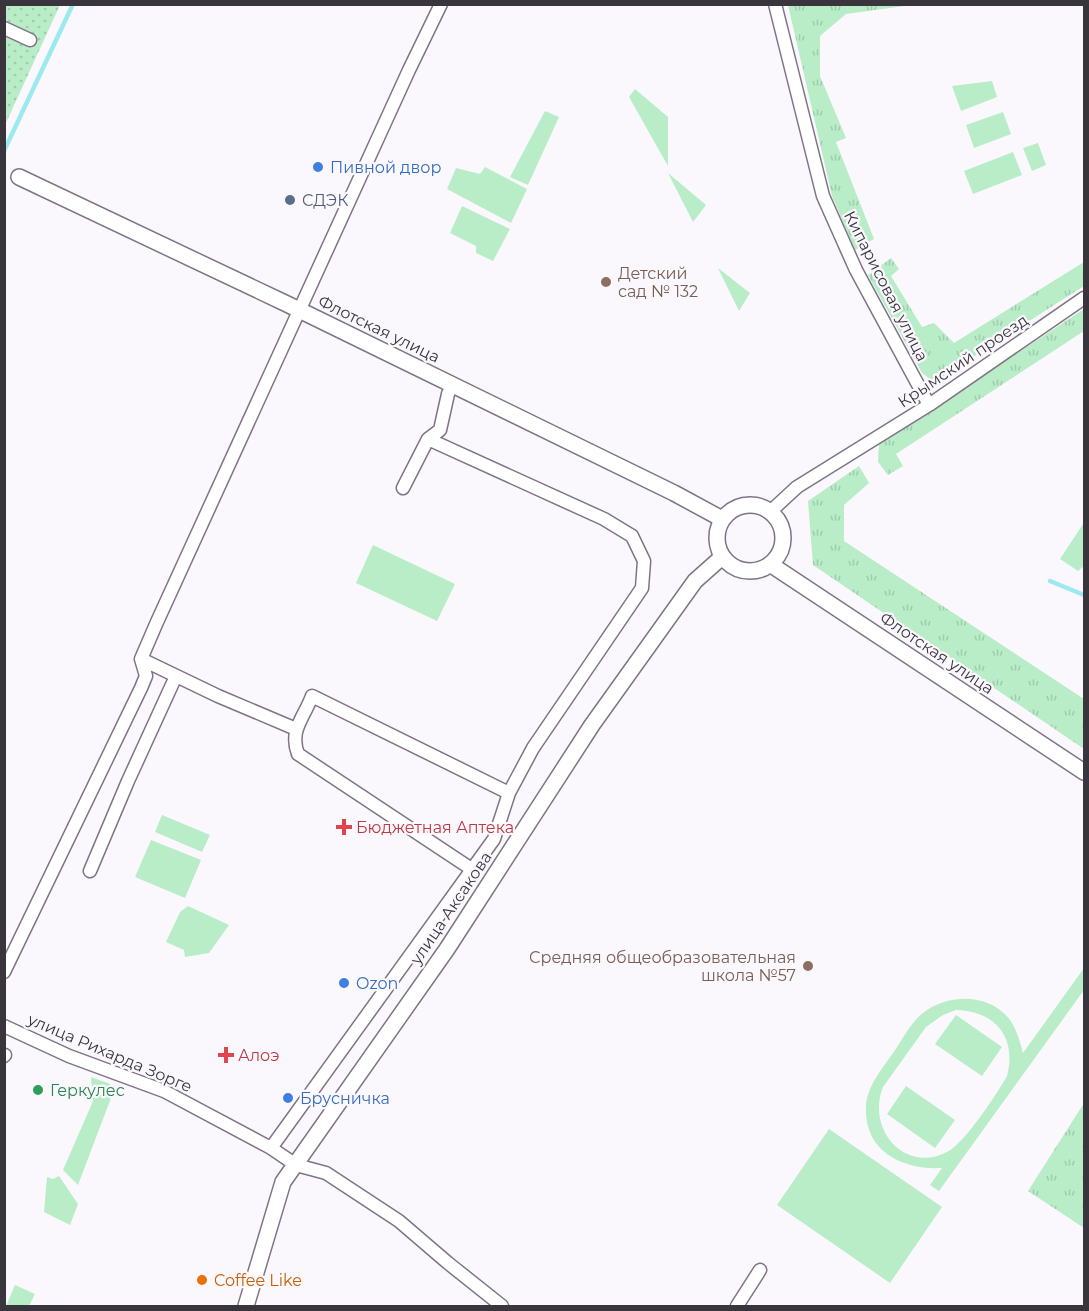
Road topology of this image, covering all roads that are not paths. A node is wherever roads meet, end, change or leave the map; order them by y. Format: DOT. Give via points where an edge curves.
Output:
graph roads {
  1 [pos="441,4"];
  2 [pos="775,4"];
  3 [pos="4,28"];
  4 [pos="30,40"];
  5 [pos="19,177"];
  6 [pos="1084,298"];
  7 [pos="300,311"];
  8 [pos="452,385"];
  9 [pos="929,405"];
  10 [pos="428,439"];
  11 [pos="403,488"];
  12 [pos="770,512"];
  13 [pos="722,519"];
  14 [pos="722,557"];
  15 [pos="770,564"];
  16 [pos="141,659"];
  17 [pos="176,676"];
  18 [pos="296,729"];
  19 [pos="1084,772"];
  20 [pos="509,793"];
  21 [pos="473,870"];
  22 [pos="90,871"];
  23 [pos="4,972"];
  24 [pos="4,1026"];
  25 [pos="271,1148"];
  26 [pos="296,1165"];
  27 [pos="760,1270"];
  28 [pos="246,1306"];
  29 [pos="502,1306"];
  30 [pos="737,1306"];
  1 -- 7 [label="street"];
  2 -- 9 [label="street, Кипарисовая улица" via="823,196 856,270"];
  3 -- 4 [label="street"];
  5 -- 7 [label="street, Флотская улица"];
  6 -- 9 [label="street, Крымский проезд"];
  7 -- 8 [label="street, Флотская улица"];
  7 -- 16 [label="street"];
  8 -- 10 [label="street" via="440,430"];
  8 -- 13 [label="street, Флотская улица"];
  9 -- 12 [label="street, Крымский проезд" via="797,487"];
  10 -- 11 [label="street"];
  10 -- 20 [label="street" via="604,519 632,536 644,561 642,588 533,748"];
  12 -- 13 [label="street" via="752,505 742,506"];
  12 -- 15 [label="street" via="782,528 783,538 782,548"];
  13 -- 14 [label="street" via="716,538"];
  14 -- 15 [label="street" via="729,565 750,572"];
  14 -- 26 [label="street, улица Аксакова" via="694,581 592,725 447,949"];
  15 -- 19 [label="street, Флотская улица"];
  16 -- 17 [label="street"];
  16 -- 23 [label="street" via="146,676 141,688"];
  17 -- 18 [label="street"];
  17 -- 22 [label="street"];
  18 -- 20 [label="street" via="312,696"];
  18 -- 21 [label="street" via="294,743 298,754"];
  20 -- 21 [label="street" via="494,839"];
  21 -- 25 [label="street"];
  24 -- 25 [label="street, улица Рихарда Зорге" via="69,1056 164,1091"];
  25 -- 26 [label="street, улица Рихарда Зорге"];
  26 -- 28 [label="street, улица Аксакова" via="283,1182"];
  26 -- 29 [label="street" via="326,1173 399,1221"];
  27 -- 30 [label="street"];
}
